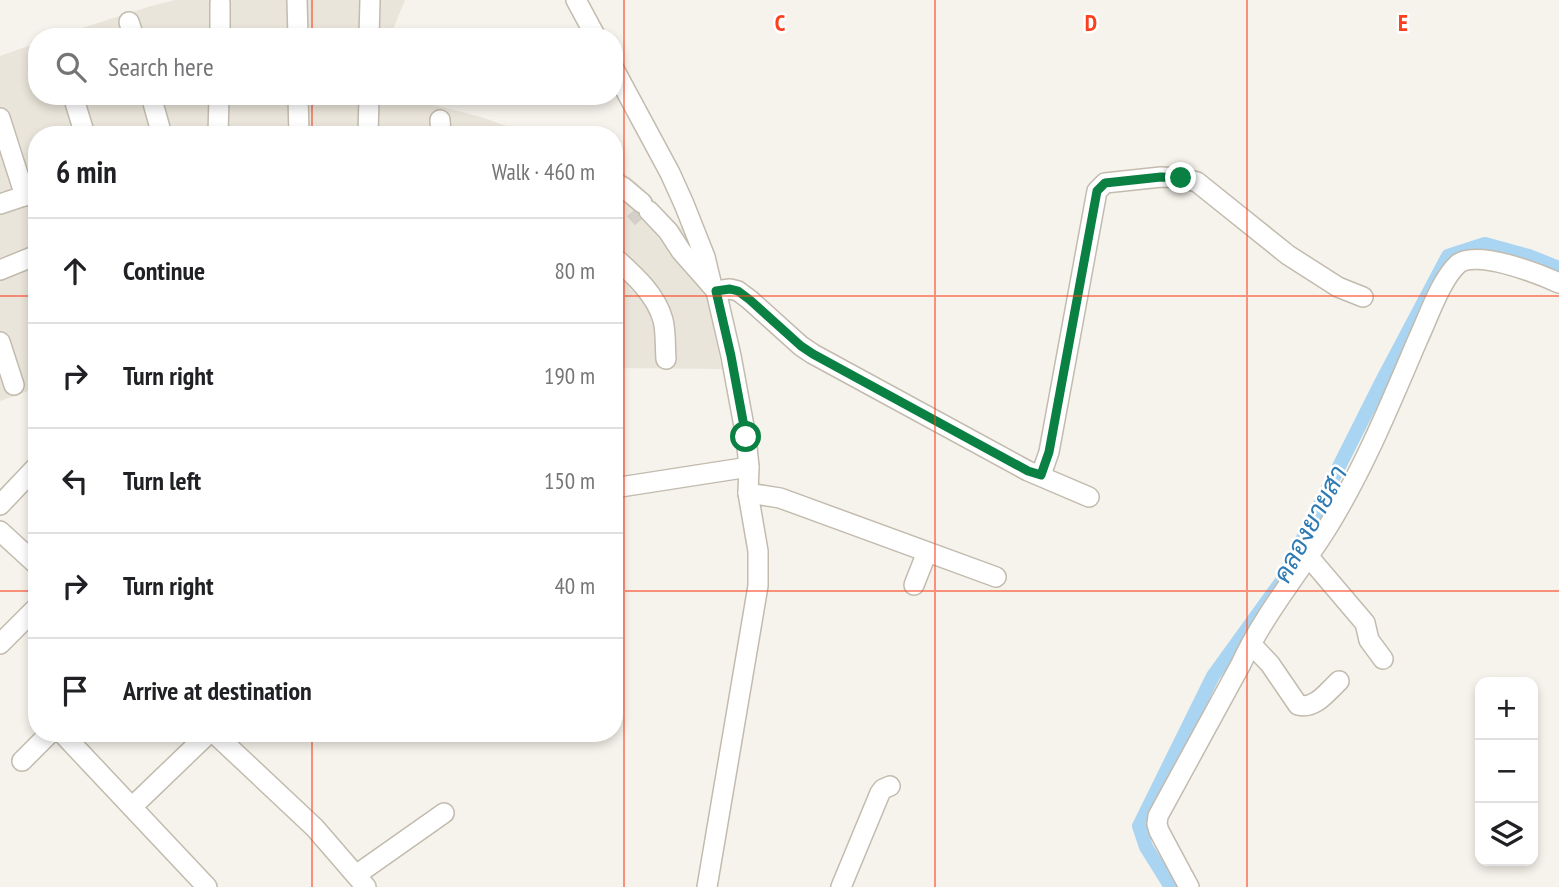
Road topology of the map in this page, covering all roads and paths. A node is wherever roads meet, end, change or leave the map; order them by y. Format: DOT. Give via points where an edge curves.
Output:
graph roads {
  1 [pos="297,0"];
  2 [pos="370,0"];
  3 [pos="576,0"];
  4 [pos="220,3"];
  5 [pos="220,28"];
  6 [pos="298,28"];
  7 [pos="369,28"];
  8 [pos="591,28"];
  9 [pos="623,86"];
  10 [pos="76,105"];
  11 [pos="154,105"];
  12 [pos="219,105"];
  13 [pos="298,105"];
  14 [pos="369,105"];
  15 [pos="0,118"];
  16 [pos="82,126"];
  17 [pos="159,126"];
  18 [pos="218,126"];
  19 [pos="299,126"];
  20 [pos="368,126"];
  21 [pos="28,187"];
  22 [pos="623,187"];
  23 [pos="28,195"];
  24 [pos="623,199"];
  25 [pos="0,204"];
  26 [pos="642,211"];
  27 [pos="28,259"];
  28 [pos="623,265"];
  29 [pos="0,270"];
  30 [pos="1559,283"];
  31 [pos="714,288"];
  32 [pos="1363,297"];
  33 [pos="0,342"];
  34 [pos="666,359"];
  35 [pos="14,385"];
  36 [pos="749,467"];
  37 [pos="28,475"];
  38 [pos="1041,475"];
  39 [pos="623,487"];
  40 [pos="748,493"];
  41 [pos="1088,497"];
  42 [pos="0,505"];
  43 [pos="0,531"];
  44 [pos="927,552"];
  45 [pos="1308,556"];
  46 [pos="28,557"];
  47 [pos="996,577"];
  48 [pos="914,584"];
  49 [pos="28,616"];
  50 [pos="0,644"];
  51 [pos="1251,645"];
  52 [pos="1383,659"];
  53 [pos="1339,681"];
  54 [pos="41,742"];
  55 [pos="71,742"];
  56 [pos="201,742"];
  57 [pos="221,742"];
  58 [pos="22,761"];
  59 [pos="890,786"];
  60 [pos="132,807"];
  61 [pos="444,813"];
  62 [pos="361,881"];
  63 [pos="207,887"];
  64 [pos="707,887"];
  65 [pos="841,887"];
  66 [pos="1189,887"];
  1 -- 6 [label="street"];
  2 -- 7 [label="street"];
  3 -- 8 [label="street"];
  4 -- 5 [label="street"];
  9 -- 31 [label="street" via="684,204"];
  10 -- 16 [label="street"];
  11 -- 17 [label="street"];
  12 -- 18 [label="street"];
  13 -- 19 [label="street"];
  14 -- 20 [label="street"];
  15 -- 21 [label="street"];
  22 -- 26 [label="street"];
  23 -- 25 [label="street"];
  24 -- 26 [label="street"];
  26 -- 31 [label="street" via="668,231"];
  27 -- 29 [label="street"];
  28 -- 34 [label="street" via="660,310"];
  30 -- 45 [label="street" via="1485,259 1458,264 1438,294 1362,466"];
  31 -- 36 [label="street" via="731,356"];
  31 -- 38 [label="street" via="738,291 813,354"];
  32 -- 38 [label="street" via="1288,255 1197,182 1161,177 1105,183 1097,191"];
  33 -- 35 [label="street"];
  36 -- 39 [label="street"];
  36 -- 40 [label="street"];
  37 -- 42 [label="street"];
  38 -- 41 [label="street"];
  40 -- 44 [label="street" via="780,498"];
  40 -- 64 [label="street" via="758,551 758,586"];
  43 -- 46 [label="street"];
  44 -- 47 [label="street"];
  44 -- 48 [label="street"];
  45 -- 51 [label="street"];
  45 -- 52 [label="street" via="1366,623 1369,640"];
  49 -- 50 [label="street"];
  51 -- 53 [label="street" via="1298,705 1312,705"];
  51 -- 66 [label="street" via="1158,816 1159,831"];
  54 -- 58 [label="street"];
  55 -- 60 [label="street"];
  56 -- 60 [label="street"];
  57 -- 62 [label="street" via="316,828"];
  59 -- 65 [label="street" via="880,793"];
  60 -- 63 [label="street"];
  61 -- 62 [label="street"];
}
